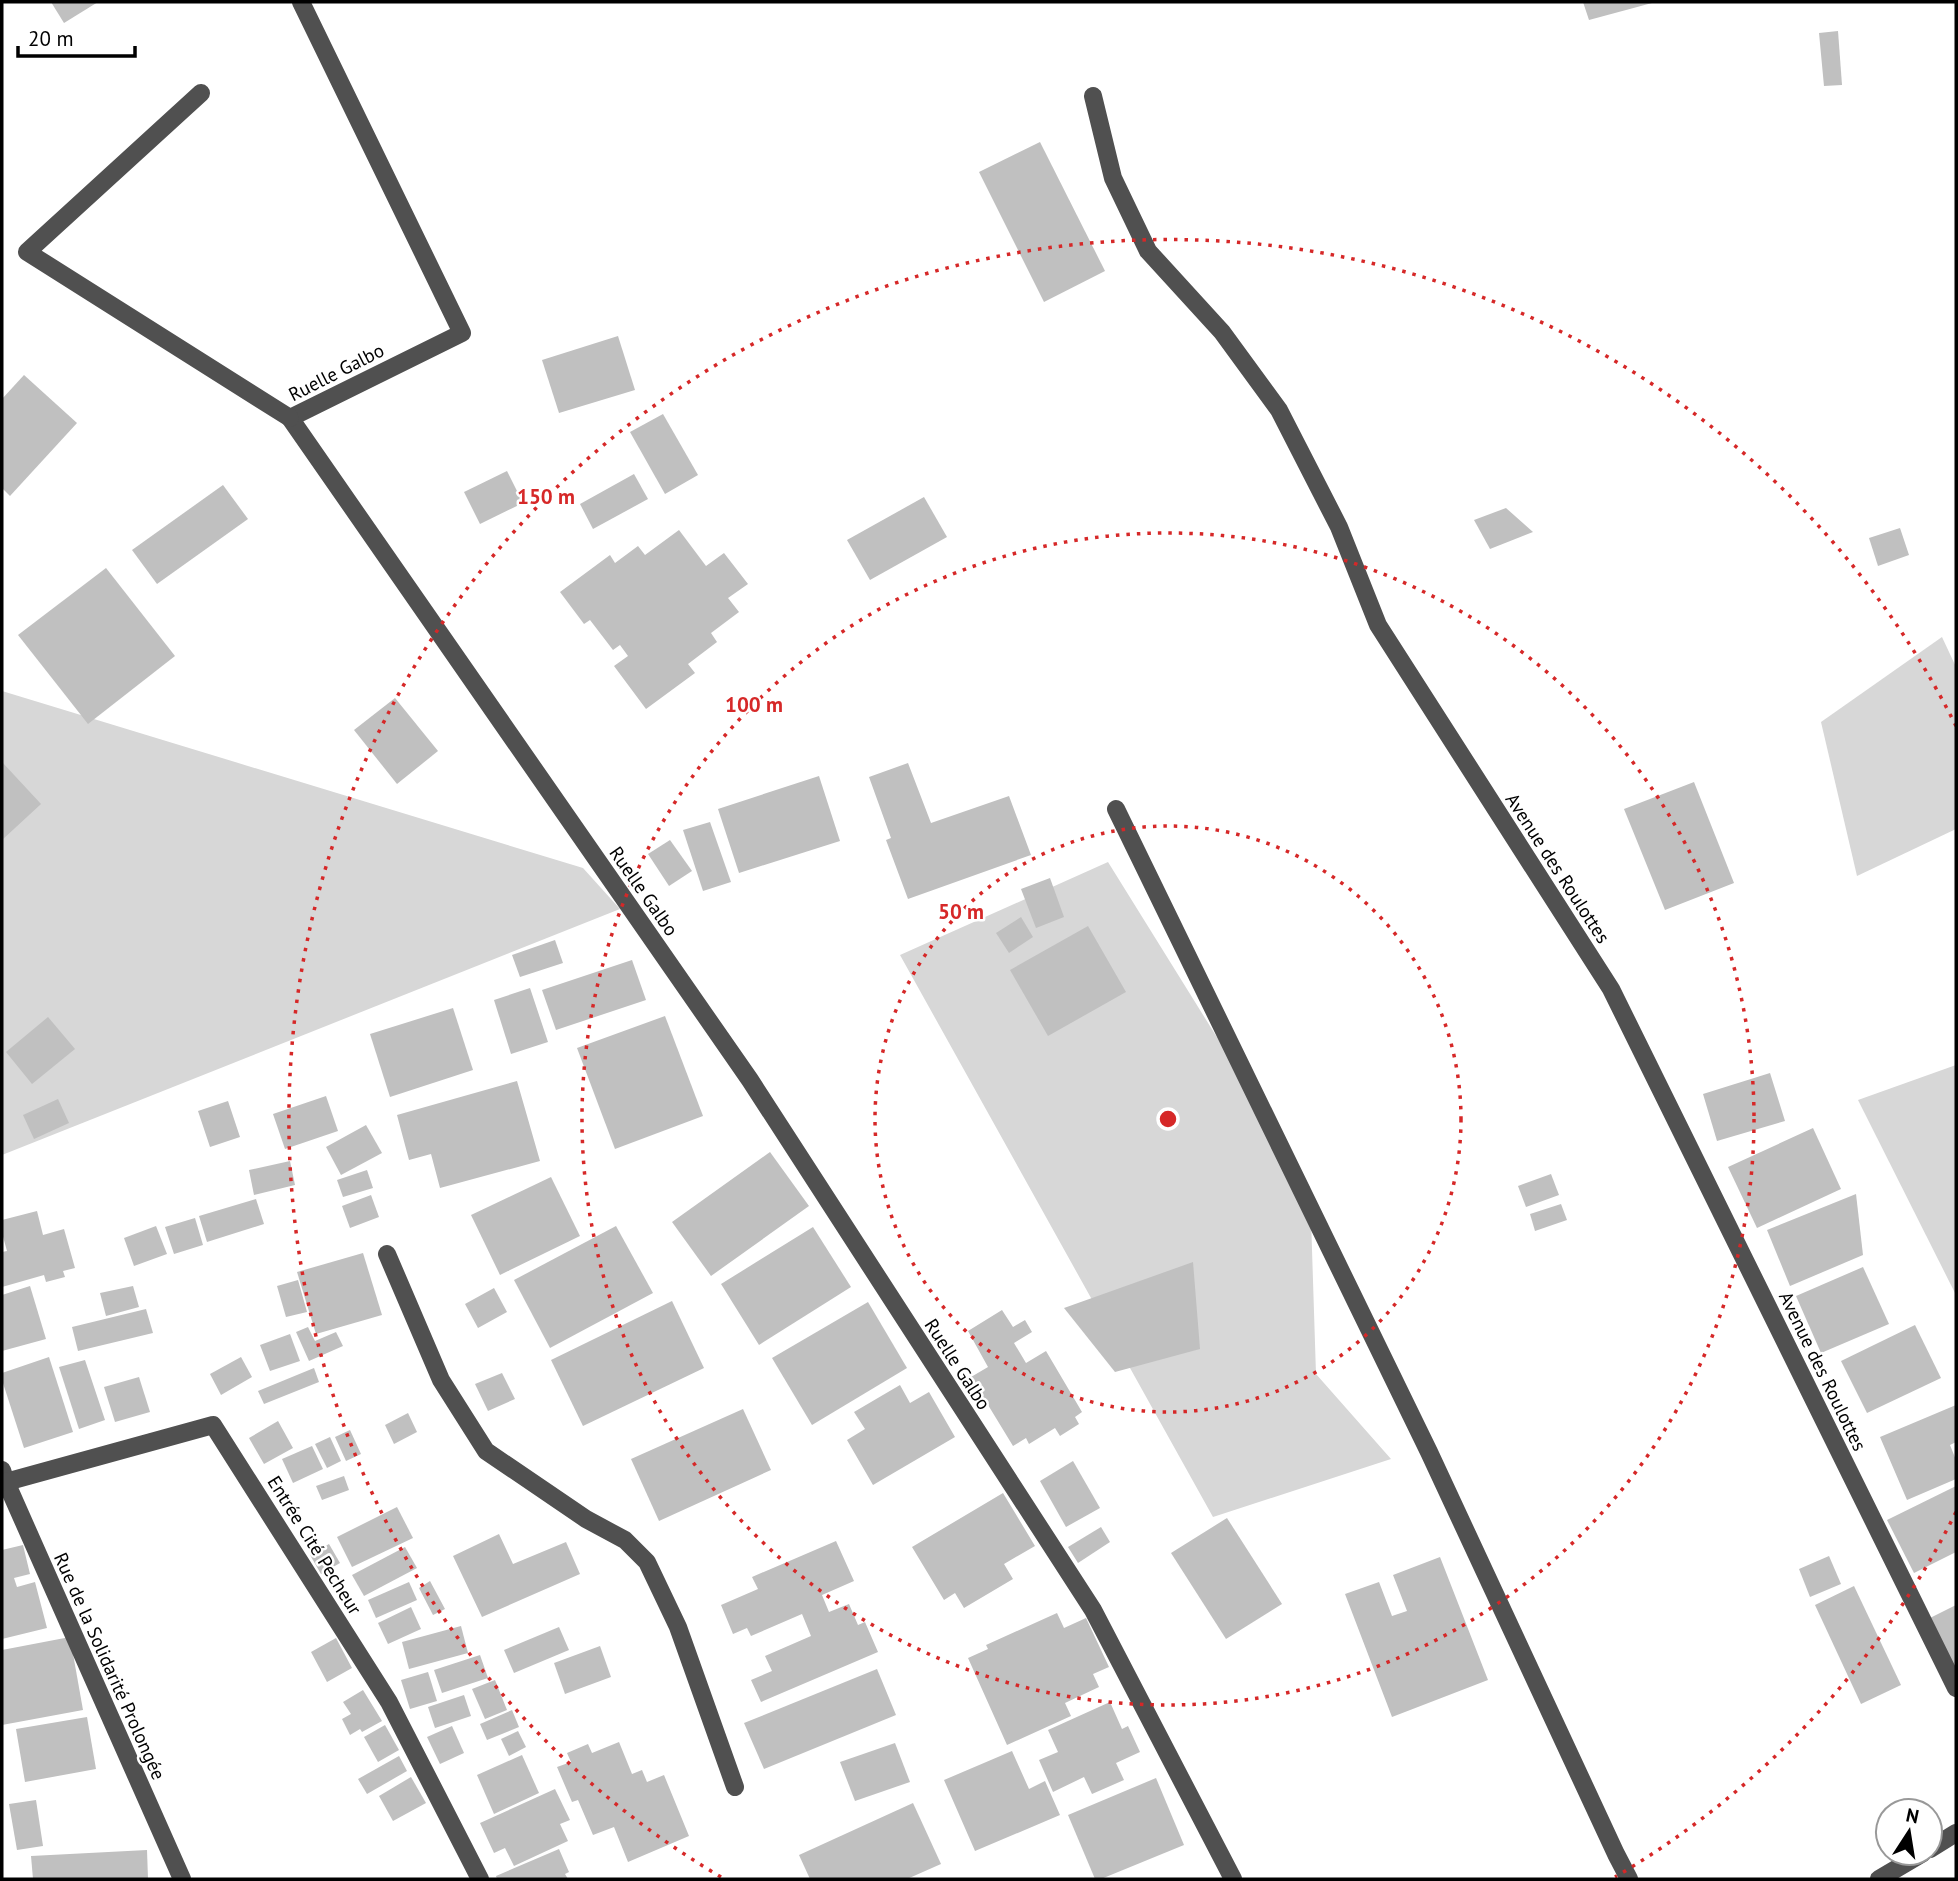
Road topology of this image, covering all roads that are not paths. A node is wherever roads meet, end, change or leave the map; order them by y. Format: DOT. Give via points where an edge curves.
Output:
graph roads {
  1 [pos="301,2"];
  2 [pos="201,93"];
  3 [pos="1093,96"];
  4 [pos="290,418"];
  5 [pos="1116,809"];
  6 [pos="387,1254"];
  7 [pos="4,1476"];
  8 [pos="1956,1688"];
  9 [pos="735,1787"];
  10 [pos="1899,1867"];
  11 [pos="182,1879"];
  12 [pos="481,1879"];
  13 [pos="1233,1879"];
  14 [pos="1629,1879"];
  15 [pos="1879,1879"];
  1 -- 4 [label="street, Ruelle Galbo" via="462,333"];
  2 -- 4 [label="street" via="27,252"];
  3 -- 8 [label="street, Avenue des Roulottes" via="1113,178 1148,251 1222,332 1279,410 1339,527 1378,625 1611,989"];
  4 -- 13 [label="street, Ruelle Galbo" via="750,1080 1086,1599"];
  5 -- 14 [label="street" via="1429,1452"];
  6 -- 9 [label="street" via="442,1380 486,1451 625,1540 647,1562 678,1627"];
  7 -- 11 [label="street, Rue de la Solidarité Prolongée"];
  7 -- 12 [label="street, Entrée Cité Pecheur" via="214,1425 389,1702"];
  10 -- 15 [label="street"];
}
